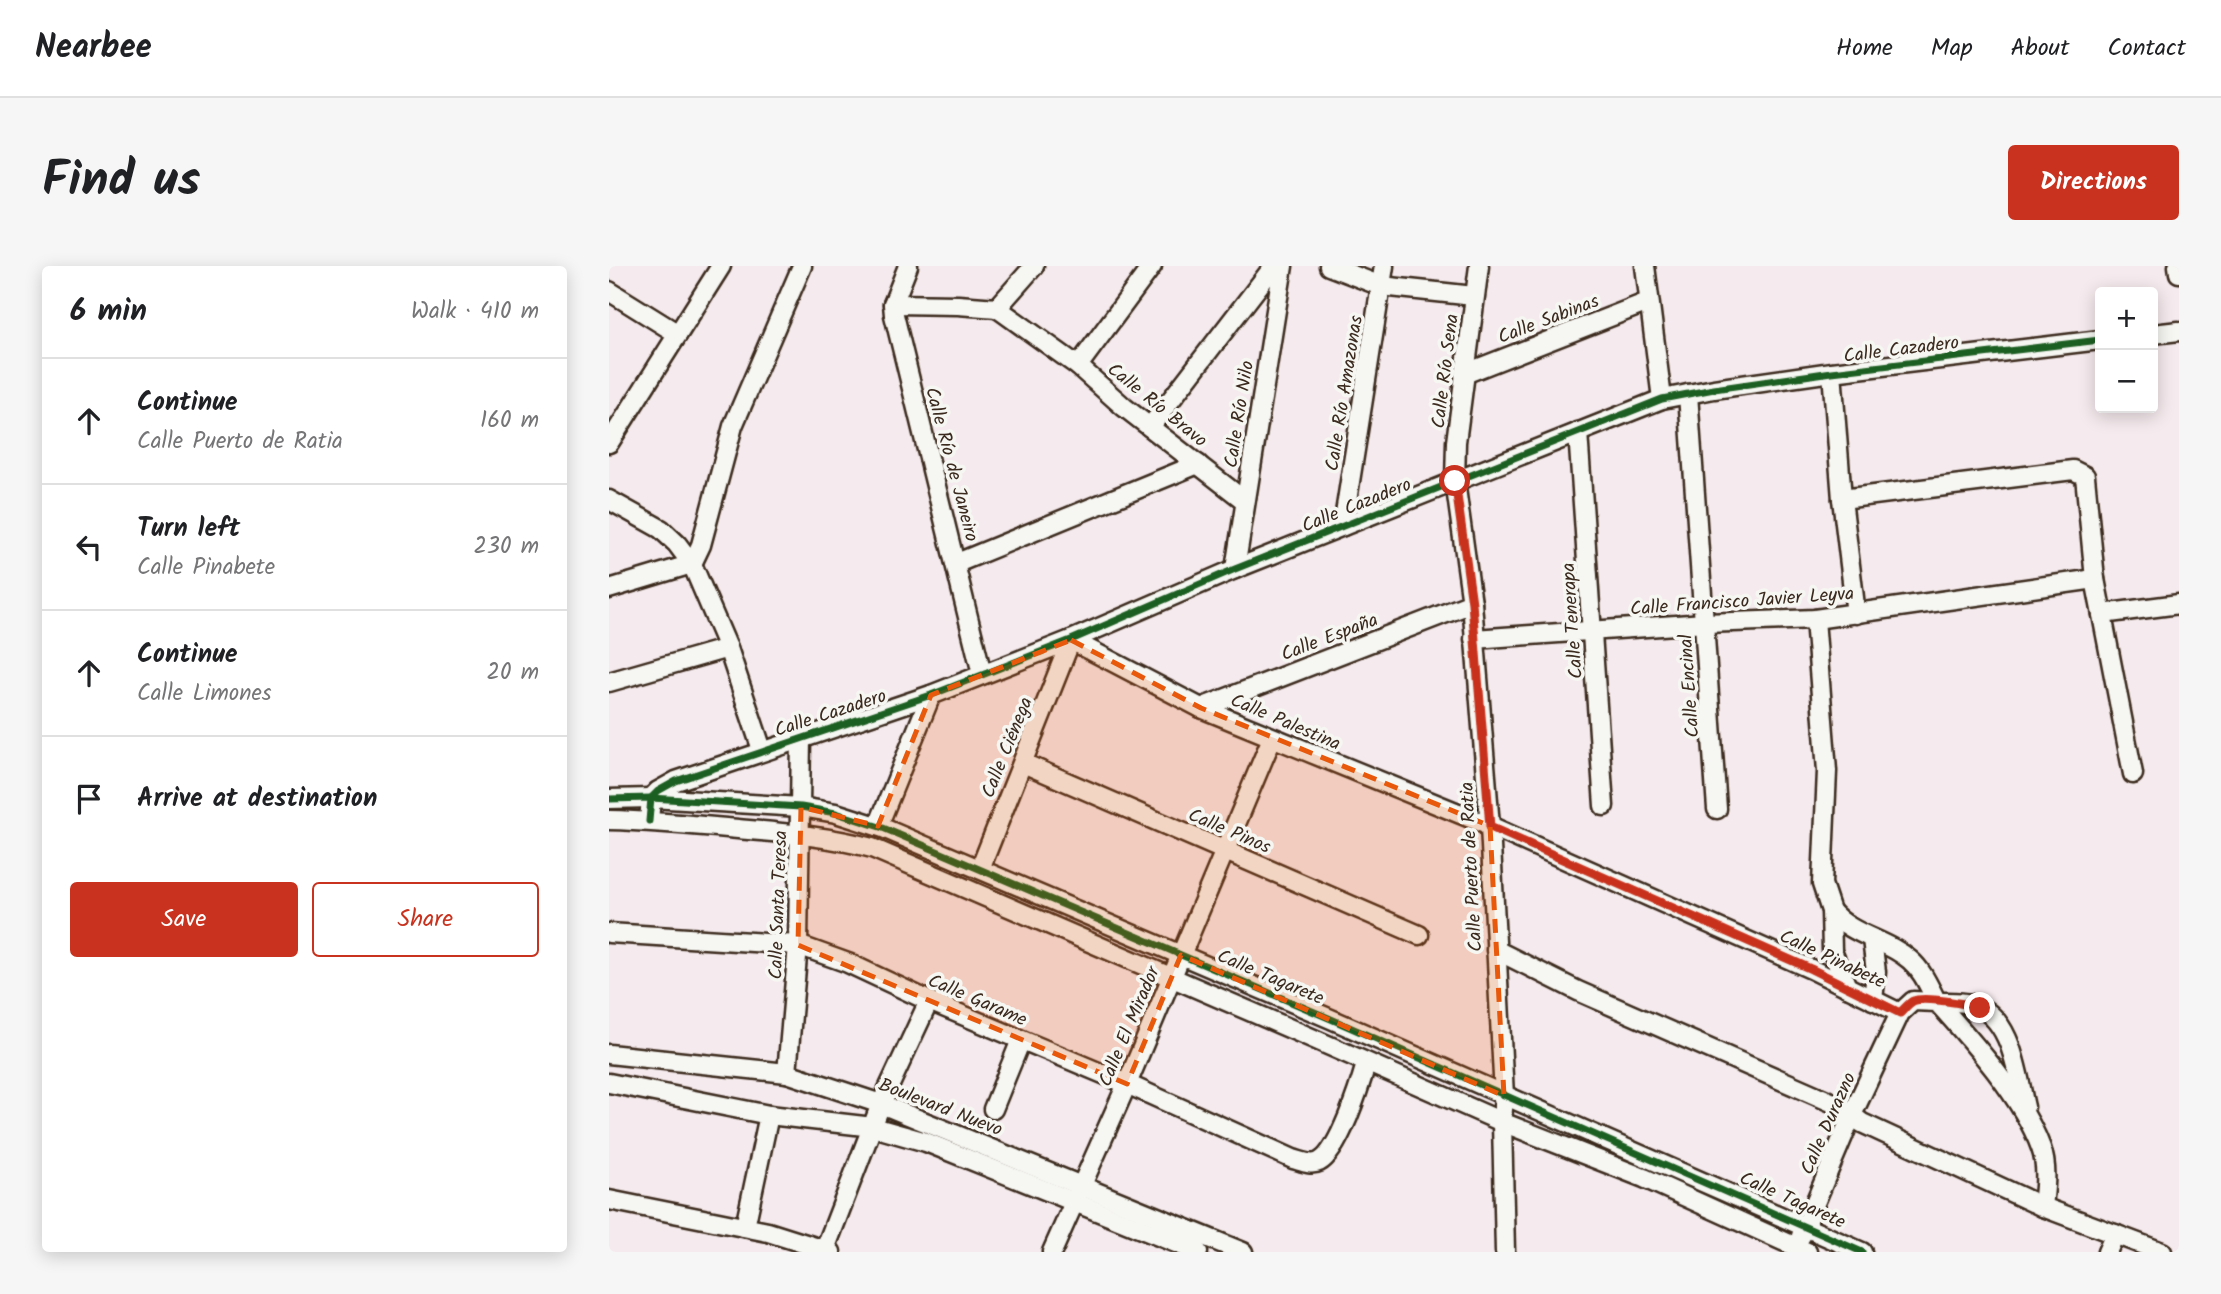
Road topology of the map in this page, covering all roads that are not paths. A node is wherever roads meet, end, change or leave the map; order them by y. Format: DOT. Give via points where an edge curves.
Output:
graph roads {
  1 [pos="721,266"];
  2 [pos="802,266"];
  3 [pos="908,266"];
  4 [pos="1016,266"];
  5 [pos="1034,266"];
  6 [pos="1152,266"];
  7 [pos="1275,266"];
  8 [pos="1283,266"];
  9 [pos="1329,266"];
  10 [pos="1384,266"];
  11 [pos="1479,266"];
  12 [pos="1645,266"];
  13 [pos="2178,266"];
  14 [pos="2179,273"];
  15 [pos="1381,286"];
  16 [pos="609,291"];
  17 [pos="1011,292"];
  18 [pos="1474,296"];
  19 [pos="1648,302"];
  20 [pos="893,304"];
  21 [pos="997,308"];
  22 [pos="2179,331"];
  23 [pos="2158,333"];
  24 [pos="678,334"];
  25 [pos="2095,341"];
  26 [pos="1078,366"];
  27 [pos="1832,372"];
  28 [pos="1464,374"];
  29 [pos="1688,394"];
  30 [pos="1662,400"];
  31 [pos="1150,427"];
  32 [pos="1578,432"];
  33 [pos="609,443"];
  34 [pos="1198,464"];
  35 [pos="1455,481"];
  36 [pos="1842,499"];
  37 [pos="609,500"];
  38 [pos="1245,501"];
  39 [pos="1343,526"];
  40 [pos="957,563"];
  41 [pos="692,564"];
  42 [pos="1235,569"];
  43 [pos="2095,579"];
  44 [pos="609,589"];
  45 [pos="1472,603"];
  46 [pos="2179,604"];
  47 [pos="1856,614"];
  48 [pos="2102,614"];
  49 [pos="1815,619"];
  50 [pos="1705,623"];
  51 [pos="1593,631"];
  52 [pos="1474,639"];
  53 [pos="1071,640"];
  54 [pos="727,648"];
  55 [pos="982,674"];
  56 [pos="609,682"];
  57 [pos="931,695"];
  58 [pos="1201,708"];
  59 [pos="801,738"];
  60 [pos="1272,738"];
  61 [pos="762,750"];
  62 [pos="1023,764"];
  63 [pos="2133,774"];
  64 [pos="651,798"];
  65 [pos="609,799"];
  66 [pos="1604,806"];
  67 [pos="801,807"];
  68 [pos="1717,809"];
  69 [pos="609,820"];
  70 [pos="649,821"];
  71 [pos="878,826"];
  72 [pos="1490,827"];
  73 [pos="801,833"];
  74 [pos="1224,851"];
  75 [pos="980,869"];
  76 [pos="1831,911"];
  77 [pos="609,933"];
  78 [pos="1419,934"];
  79 [pos="1873,939"];
  80 [pos="798,945"];
  81 [pos="1496,950"];
  82 [pos="1181,955"];
  83 [pos="1171,978"];
  84 [pos="1847,986"];
  85 [pos="1873,1000"];
  86 [pos="929,1001"];
  87 [pos="1937,1002"];
  88 [pos="1900,1013"];
  89 [pos="1021,1040"];
  90 [pos="609,1054"];
  91 [pos="1366,1064"];
  92 [pos="787,1073"];
  93 [pos="609,1083"];
  94 [pos="1127,1084"];
  95 [pos="1504,1096"];
  96 [pos="881,1104"];
  97 [pos="993,1109"];
  98 [pos="769,1115"];
  99 [pos="1852,1115"];
  100 [pos="2027,1119"];
  101 [pos="1502,1122"];
  102 [pos="873,1127"];
  103 [pos="1653,1160"];
  104 [pos="1644,1178"];
  105 [pos="1078,1193"];
  106 [pos="609,1200"];
  107 [pos="2043,1208"];
  108 [pos="1805,1226"];
  109 [pos="745,1227"];
  110 [pos="2115,1234"];
  111 [pos="1799,1250"];
  112 [pos="826,1251"];
  113 [pos="1052,1252"];
  114 [pos="1198,1252"];
  115 [pos="1243,1252"];
  116 [pos="1505,1252"];
  117 [pos="1861,1252"];
  118 [pos="2107,1252"];
  119 [pos="2162,1252"];
  1 -- 24 [label="street"];
  2 -- 41 [label="street" via="733,426"];
  3 -- 20 [label="street"];
  4 -- 17 [label="street"];
  5 -- 17 [label="street"];
  6 -- 26 [label="street"];
  7 -- 31 [label="street"];
  8 -- 38 [label="street, Calle Río Nilo"];
  9 -- 15 [label="street"];
  10 -- 15 [label="street, Calle Río Amazonas"];
  11 -- 18 [label="street, Calle Río Sena"];
  12 -- 19 [label="street"];
  13 -- 14 [label="street"];
  15 -- 18 [label="street"];
  15 -- 39 [label="street, Calle Río Amazonas"];
  16 -- 24 [label="street"];
  17 -- 21 [label="street"];
  18 -- 28 [label="street, Calle Río Sena"];
  19 -- 28 [label="street, Calle Sabinas"];
  19 -- 30 [label="street"];
  20 -- 21 [label="street"];
  20 -- 40 [label="street, Calle Río de Janeiro"];
  21 -- 26 [label="street, Calle Río Bravo"];
  22 -- 23 [label="street"];
  24 -- 33 [label="street"];
  25 -- 27 [label="street, Calle Cazadero"];
  26 -- 31 [label="street, Calle Río Bravo"];
  27 -- 29 [label="street, Calle Cazadero"];
  27 -- 36 [label="street"];
  28 -- 35 [label="street, Calle Río Sena"];
  29 -- 30 [label="street, Calle Cazadero"];
  29 -- 50 [label="street, Calle Encinal"];
  30 -- 32 [label="street, Calle Cazadero"];
  31 -- 34 [label="street, Calle Río Bravo"];
  32 -- 35 [label="street, Calle Cazadero"];
  32 -- 51 [label="street, Calle Tenerapa"];
  34 -- 38 [label="street, Calle Río Bravo"];
  34 -- 40 [label="street"];
  35 -- 39 [label="street, Calle Cazadero"];
  35 -- 45 [label="street, Calle Puerto de Ratia"];
  36 -- 43 [label="street" via="2079,471 2085,476"];
  36 -- 47 [label="street"];
  37 -- 41 [label="street" via="661,529"];
  38 -- 42 [label="street, Calle Río Nilo"];
  39 -- 42 [label="street, Calle Cazadero"];
  40 -- 55 [label="street, Calle Río de Janeiro"];
  41 -- 44 [label="street"];
  41 -- 54 [label="street"];
  42 -- 53 [label="street, Calle Cazadero"];
  43 -- 47 [label="street, Calle Francisco Javier Leyva"];
  43 -- 48 [label="street"];
  45 -- 52 [label="street, Calle Puerto de Ratia"];
  45 -- 58 [label="street, Calle España"];
  46 -- 48 [label="street"];
  47 -- 49 [label="street, Calle Francisco Javier Leyva"];
  48 -- 63 [label="street"];
  49 -- 50 [label="street, Calle Francisco Javier Leyva"];
  49 -- 76 [label="street" via="1828,771 1822,884"];
  50 -- 51 [label="street, Calle Francisco Javier Leyva"];
  50 -- 68 [label="street, Calle Encinal"];
  51 -- 52 [label="street, Calle Francisco Javier Leyva"];
  51 -- 66 [label="street, Calle Tenerapa"];
  52 -- 72 [label="street, Calle Puerto de Ratia"];
  53 -- 55 [label="street, Calle Cazadero"];
  53 -- 58 [label="street, Calle Palestina"];
  53 -- 62 [label="street, Calle Ciénega"];
  54 -- 56 [label="street"];
  54 -- 61 [label="street"];
  55 -- 57 [label="street, Calle Cazadero"];
  57 -- 59 [label="street, Calle Cazadero"];
  57 -- 71 [label="street"];
  58 -- 60 [label="street, Calle Palestina"];
  59 -- 61 [label="street, Calle Cazadero"];
  59 -- 67 [label="street, Calle Santa Teresa"];
  60 -- 72 [label="street, Calle Palestina"];
  60 -- 74 [label="street, Calle El Mirador"];
  61 -- 64 [label="street, Calle Cazadero" via="675,781"];
  62 -- 74 [label="street, Calle Pinos"];
  62 -- 75 [label="street, Calle Ciénega"];
  64 -- 65 [label="street"];
  64 -- 67 [label="street, Calle Tagarete"];
  64 -- 70 [label="street"];
  67 -- 71 [label="street, Calle Tagarete"];
  67 -- 73 [label="street, Calle Santa Teresa"];
  69 -- 70 [label="street"];
  70 -- 73 [label="street"];
  71 -- 75 [label="street, Calle Tagarete"];
  72 -- 81 [label="street, Calle Puerto de Ratia"];
  72 -- 84 [label="street, Calle Pinabete"];
  73 -- 80 [label="street, Calle Santa Teresa"];
  73 -- 83 [label="street" via="871,848"];
  74 -- 78 [label="street, Calle Pinos"];
  74 -- 82 [label="street, Calle El Mirador"];
  75 -- 82 [label="street, Calle Tagarete"];
  76 -- 79 [label="street" via="1848,927"];
  76 -- 84 [label="street" via="1832,951"];
  77 -- 80 [label="street, Calle Garame"];
  79 -- 85 [label="street"];
  79 -- 87 [label="street" via="1909,959"];
  80 -- 86 [label="street, Calle Garame"];
  80 -- 92 [label="street, Calle Santa Teresa"];
  81 -- 95 [label="street, Calle Puerto de Ratia"];
  81 -- 99 [label="street" via="1578,991 1839,1105"];
  82 -- 83 [label="street, Calle El Mirador"];
  82 -- 95 [label="street, Calle Tagarete"];
  83 -- 91 [label="street"];
  83 -- 94 [label="street, Calle El Mirador"];
  84 -- 85 [label="street, Calle Pinabete"];
  85 -- 88 [label="street, Calle Pinabete"];
  86 -- 89 [label="street, Calle Garame"];
  86 -- 96 [label="street"];
  87 -- 88 [label="street, Calle Pinabete" via="1913,1001"];
  87 -- 100 [label="street" via="2003,1082"];
  87 -- 100 [label="street, Calle Pinabete" via="1980,1008 2004,1029"];
  88 -- 99 [label="street, Calle Durazno"];
  89 -- 94 [label="street, Calle Garame"];
  89 -- 97 [label="street"];
  90 -- 92 [label="street, Boulevard Nuevo"];
  91 -- 94 [label="street, Calle Garame" via="1344,1125 1316,1163 1293,1159"];
  91 -- 101 [label="street"];
  92 -- 96 [label="street, Boulevard Nuevo"];
  93 -- 98 [label="street, Boulevard Nuevo"];
  94 -- 105 [label="street, Calle El Mirador"];
  95 -- 101 [label="street, Calle Puerto de Ratia"];
  95 -- 103 [label="street, Calle Tagarete"];
  96 -- 102 [label="street"];
  96 -- 105 [label="street, Boulevard Nuevo"];
  98 -- 102 [label="street, Boulevard Nuevo"];
  98 -- 109 [label="street"];
  99 -- 107 [label="street"];
  99 -- 108 [label="street, Calle Durazno"];
  100 -- 107 [label="street" via="2042,1150"];
  101 -- 104 [label="street"];
  101 -- 116 [label="street, Calle Puerto de Ratia"];
  102 -- 105 [label="street, Boulevard Nuevo"];
  102 -- 112 [label="street"];
  103 -- 104 [label="street"];
  103 -- 108 [label="street, Calle Tagarete"];
  104 -- 111 [label="street"];
  105 -- 113 [label="street, Calle El Mirador"];
  105 -- 114 [label="street, Boulevard Nuevo"];
  105 -- 115 [label="street, Boulevard Nuevo"];
  106 -- 109 [label="street"];
  107 -- 110 [label="street"];
  108 -- 111 [label="street, Calle Durazno"];
  108 -- 117 [label="street, Calle Tagarete"];
  109 -- 112 [label="street"];
  110 -- 118 [label="street"];
  110 -- 119 [label="street"];
}
